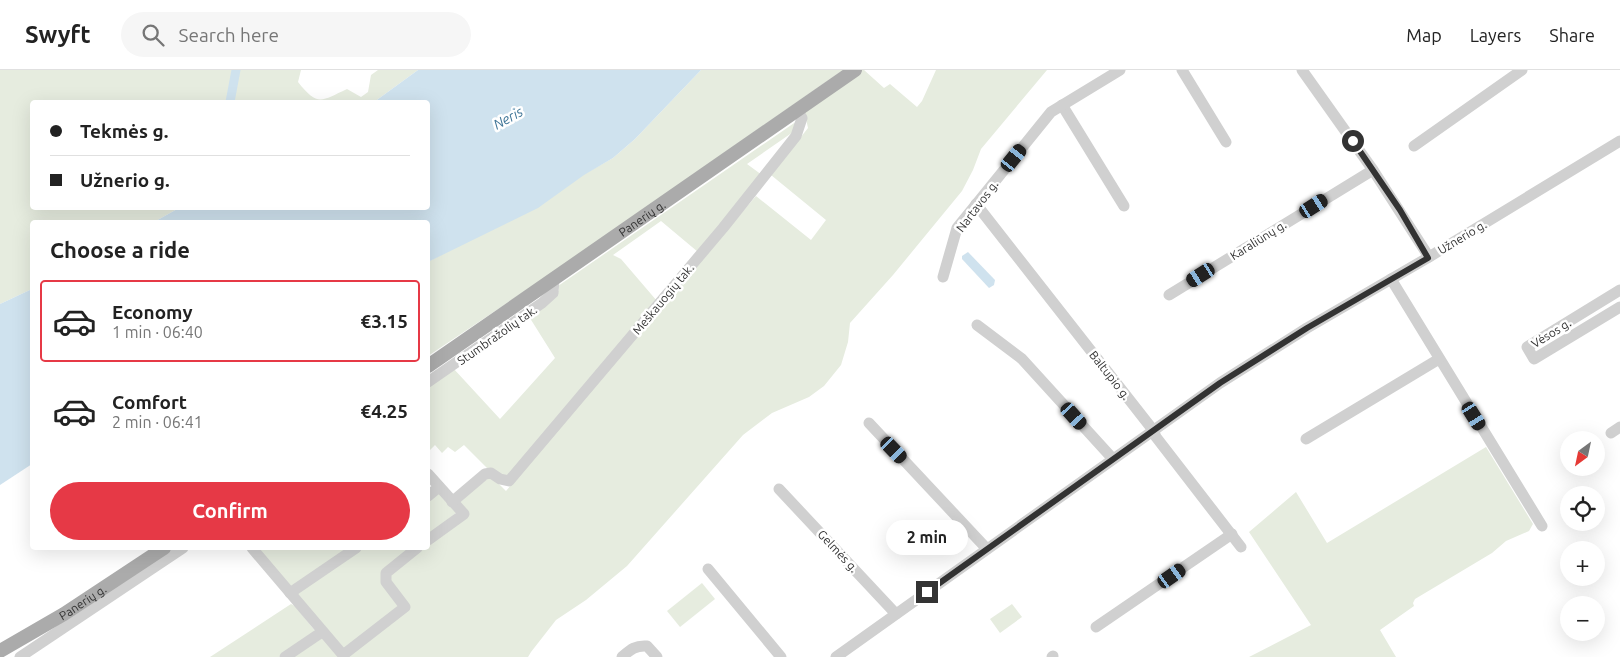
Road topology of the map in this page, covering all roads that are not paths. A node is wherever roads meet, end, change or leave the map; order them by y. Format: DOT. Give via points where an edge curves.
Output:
graph roads {
  1 [pos="855,70"];
  2 [pos="1120,70"];
  3 [pos="1182,70"];
  4 [pos="1302,70"];
  5 [pos="1522,70"];
  6 [pos="1062,105"];
  7 [pos="797,110"];
  8 [pos="1620,141"];
  9 [pos="1226,142"];
  10 [pos="1414,146"];
  11 [pos="1373,170"];
  12 [pos="976,204"];
  13 [pos="1124,206"];
  14 [pos="1428,258"];
  15 [pos="942,277"];
  16 [pos="554,279"];
  17 [pos="1391,279"];
  18 [pos="1620,290"];
  19 [pos="1169,295"];
  20 [pos="1620,307"];
  21 [pos="977,325"];
  22 [pos="1439,360"];
  23 [pos="430,365"];
  24 [pos="430,381"];
  25 [pos="869,423"];
  26 [pos="1153,430"];
  27 [pos="1306,440"];
  28 [pos="1114,459"];
  29 [pos="430,476"];
  30 [pos="439,487"];
  31 [pos="779,489"];
  32 [pos="430,494"];
  33 [pos="452,502"];
  34 [pos="1542,526"];
  35 [pos="1232,534"];
  36 [pos="430,539"];
  37 [pos="1241,547"];
  38 [pos="988,549"];
  39 [pos="161,550"];
  40 [pos="181,550"];
  41 [pos="254,550"];
  42 [pos="353,550"];
  43 [pos="414,550"];
  44 [pos="708,569"];
  45 [pos="290,592"];
  46 [pos="896,614"];
  47 [pos="1096,627"];
  48 [pos="322,632"];
  49 [pos="0,651"];
  50 [pos="20,657"];
  51 [pos="285,657"];
  52 [pos="622,657"];
  53 [pos="657,657"];
  54 [pos="781,657"];
  55 [pos="836,657"];
  1 -- 7 [label="main road, Panerių g."];
  2 -- 6 [label="street, Nartavos g."];
  3 -- 9 [label="street"];
  4 -- 11 [label="street"];
  5 -- 10 [label="street"];
  6 -- 12 [label="street, Nartavos g." via="1051,112"];
  6 -- 13 [label="street"];
  7 -- 16 [label="main road, Panerių g."];
  7 -- 33 [label="street, Meškauogių tak." via="802,118 796,136 723,228 509,481 491,473 485,474"];
  8 -- 14 [label="street, Užnerio g."];
  11 -- 14 [label="street"];
  11 -- 19 [label="street, Karaliūnų g."];
  12 -- 15 [label="street, Nartavos g." via="957,228"];
  12 -- 26 [label="street, Baltupio g."];
  14 -- 17 [label="street, Užnerio g."];
  16 -- 23 [label="main road, Panerių g."];
  16 -- 24 [label="street, Stumbražolių tak." via="554,293 542,303"];
  17 -- 22 [label="street"];
  17 -- 26 [label="street, Užnerio g." via="1283,343"];
  18 -- 20 [label="street, Vėsos g." via="1527,347 1534,359"];
  21 -- 28 [label="street" via="1022,359"];
  22 -- 27 [label="street"];
  22 -- 34 [label="street"];
  25 -- 38 [label="street"];
  26 -- 28 [label="street, Užnerio g."];
  26 -- 35 [label="street, Baltupio g."];
  28 -- 38 [label="street, Užnerio g."];
  29 -- 30 [label="street"];
  30 -- 32 [label="street"];
  30 -- 33 [label="street"];
  31 -- 46 [label="street, Gelmės g."];
  33 -- 36 [label="street" via="464,514"];
  35 -- 37 [label="street, Baltupio g."];
  35 -- 47 [label="street"];
  38 -- 46 [label="street, Užnerio g."];
  39 -- 49 [label="main road, Panerių g." via="64,614"];
  40 -- 50 [label="street"];
  41 -- 45 [label="street"];
  42 -- 45 [label="street"];
  43 -- 48 [label="street" via="387,570 385,577 405,607 343,655"];
  44 -- 54 [label="street"];
  45 -- 48 [label="street"];
  46 -- 55 [label="street, Užnerio g."];
  48 -- 51 [label="street"];
  52 -- 53 [label="street" via="640,645 647,646"];
}
